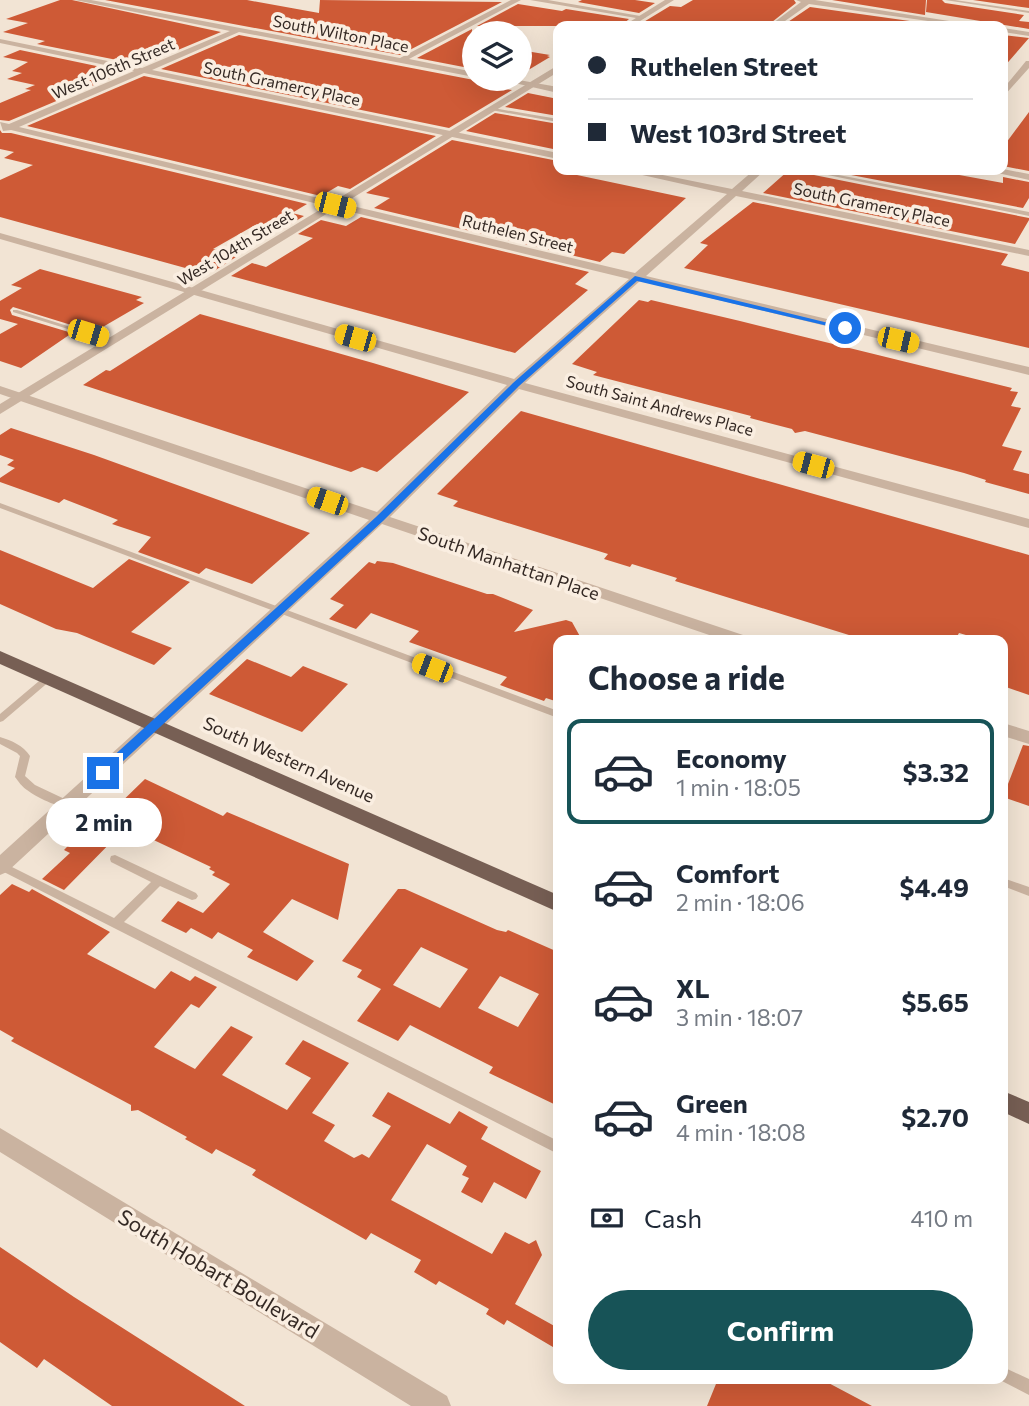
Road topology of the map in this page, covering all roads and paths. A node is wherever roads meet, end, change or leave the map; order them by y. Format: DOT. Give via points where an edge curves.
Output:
graph roads {
  1 [pos="79,0"];
  2 [pos="517,0"];
  3 [pos="534,0"];
  4 [pos="670,0"];
  5 [pos="947,0"];
  6 [pos="804,1"];
  7 [pos="1029,12"];
  8 [pos="642,17"];
  9 [pos="925,19"];
  10 [pos="635,21"];
  11 [pos="779,21"];
  12 [pos="923,21"];
  13 [pos="940,21"];
  14 [pos="238,30"];
  15 [pos="1008,31"];
  16 [pos="1029,34"];
  17 [pos="0,41"];
  18 [pos="402,60"];
  19 [pos="1029,63"];
  20 [pos="142,70"];
  21 [pos="462,72"];
  22 [pos="553,72"];
  23 [pos="533,85"];
  24 [pos="553,88"];
  25 [pos="1008,88"];
  26 [pos="493,109"];
  27 [pos="553,120"];
  28 [pos="3,128"];
  29 [pos="451,134"];
  30 [pos="553,155"];
  31 [pos="1008,173"];
  32 [pos="650,175"];
  33 [pos="755,175"];
  34 [pos="831,175"];
  35 [pos="1029,177"];
  36 [pos="736,192"];
  37 [pos="335,205"];
  38 [pos="1029,214"];
  39 [pos="0,236"];
  40 [pos="1029,253"];
  41 [pos="635,278"];
  42 [pos="194,291"];
  43 [pos="15,311"];
  44 [pos="112,341"];
  45 [pos="1029,371"];
  46 [pos="516,384"];
  47 [pos="0,390"];
  48 [pos="21,397"];
  49 [pos="0,410"];
  50 [pos="0,505"];
  51 [pos="379,519"];
  52 [pos="1029,524"];
  53 [pos="279,611"];
  54 [pos="725,635"];
  55 [pos="0,657"];
  56 [pos="48,678"];
  57 [pos="553,713"];
  58 [pos="0,719"];
  59 [pos="155,725"];
  60 [pos="1008,731"];
  61 [pos="1029,738"];
  62 [pos="0,740"];
  63 [pos="67,805"];
  64 [pos="115,859"];
  65 [pos="1,866"];
  66 [pos="159,881"];
  67 [pos="1008,884"];
  68 [pos="1029,892"];
  69 [pos="192,896"];
  70 [pos="553,902"];
  71 [pos="116,923"];
  72 [pos="1008,1103"];
  73 [pos="1029,1113"];
  74 [pos="0,1139"];
  75 [pos="553,1145"];
  76 [pos="1008,1376"];
  77 [pos="1029,1387"];
  78 [pos="437,1406"];
  1 -- 14 [label="street, South Wilton Place"];
  2 -- 18 [label="street"];
  3 -- 8 [label="street"];
  4 -- 8 [label="street"];
  5 -- 7 [label="lane"];
  6 -- 9 [label="street"];
  6 -- 11 [label="street"];
  8 -- 10 [label="street"];
  9 -- 12 [label="street"];
  9 -- 13 [label="street"];
  14 -- 18 [label="street, South Wilton Place"];
  14 -- 20 [label="street, West 106th Street"];
  15 -- 16 [label="street"];
  17 -- 20 [label="street, South Gramercy Place"];
  18 -- 21 [label="street, South Wilton Place"];
  19 -- 25 [label="street"];
  20 -- 28 [label="street, West 106th Street"];
  20 -- 29 [label="street, South Gramercy Place"];
  22 -- 23 [label="street, West 104th Street"];
  23 -- 24 [label="street"];
  23 -- 26 [label="street, West 104th Street"];
  26 -- 27 [label="lane"];
  26 -- 29 [label="street, West 104th Street"];
  28 -- 37 [label="street, Ruthelen Street"];
  29 -- 30 [label="street, South Gramercy Place"];
  29 -- 37 [label="street, West 104th Street"];
  31 -- 35 [label="street"];
  32 -- 36 [label="street, South Gramercy Place"];
  33 -- 36 [label="street"];
  34 -- 38 [label="lane"];
  36 -- 40 [label="street, South Gramercy Place"];
  36 -- 41 [label="street"];
  37 -- 41 [label="street, Ruthelen Street"];
  37 -- 42 [label="street, West 104th Street"];
  39 -- 42 [label="street, South Saint Andrews Place"];
  41 -- 45 [label="street, Ruthelen Street"];
  41 -- 46 [label="street"];
  42 -- 44 [label="street, West 104th Street"];
  42 -- 46 [label="street, South Saint Andrews Place"];
  43 -- 44 [label="lane"];
  44 -- 48 [label="street, West 104th Street"];
  46 -- 51 [label="street"];
  46 -- 52 [label="street, South Saint Andrews Place"];
  47 -- 48 [label="street, South Manhattan Place"];
  48 -- 49 [label="street, West 104th Street"];
  48 -- 51 [label="street, South Manhattan Place"];
  50 -- 53 [label="lane"];
  51 -- 53 [label="street"];
  51 -- 54 [label="street, South Manhattan Place"];
  53 -- 57 [label="lane"];
  53 -- 59 [label="street"];
  55 -- 56 [label="main road, South Western Avenue"];
  56 -- 58 [label="lane"];
  56 -- 59 [label="main road, South Western Avenue"];
  59 -- 63 [label="street"];
  59 -- 70 [label="main road, South Western Avenue"];
  60 -- 61 [label="street"];
  62 -- 63 [label="lane" via="21,750 25,757 20,777 24,783"];
  63 -- 65 [label="street"];
  64 -- 66 [label="lane"];
  65 -- 71 [label="lane"];
  66 -- 69 [label="lane"];
  66 -- 71 [label="lane"];
  67 -- 68 [label="lane"];
  71 -- 75 [label="lane"];
  72 -- 73 [label="main road"];
  74 -- 78 [label="street, South Hobart Boulevard"];
  76 -- 77 [label="lane"];
}
